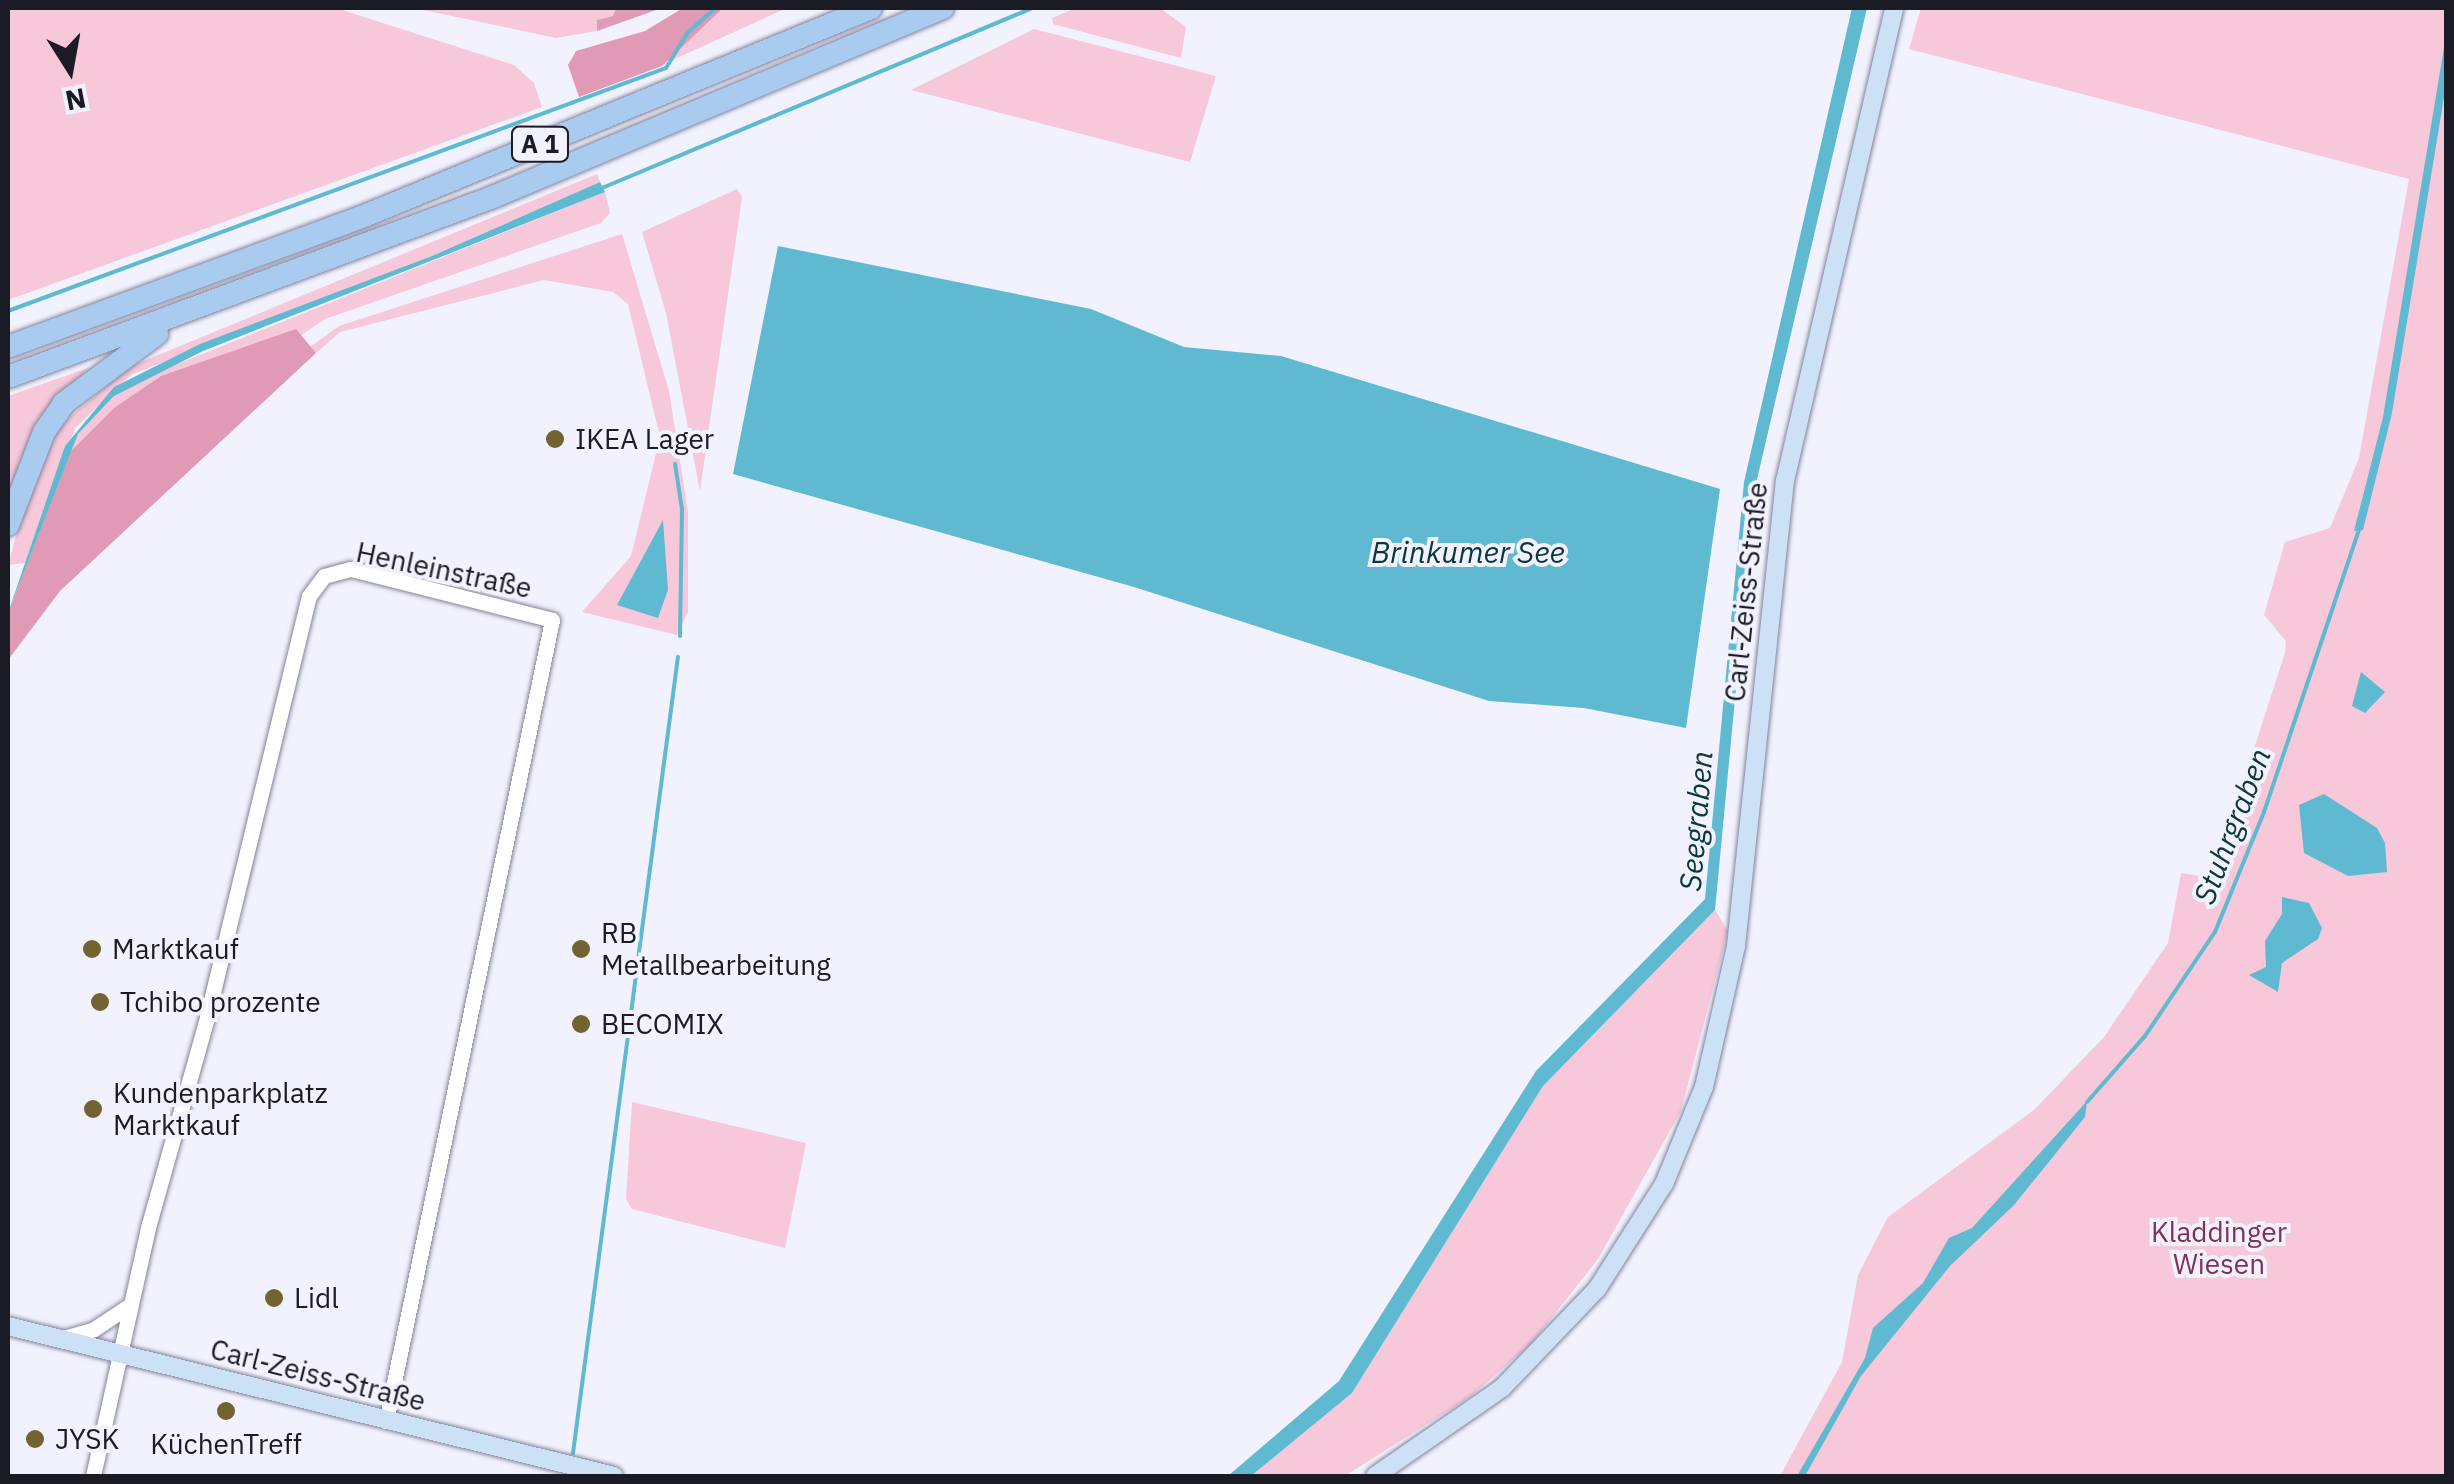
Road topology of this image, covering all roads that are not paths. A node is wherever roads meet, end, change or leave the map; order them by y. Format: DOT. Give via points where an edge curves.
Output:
graph roads {
  1 [pos="871,8"];
  2 [pos="943,8"];
  3 [pos="1894,8"];
  4 [pos="188,313"];
  5 [pos="8,347"];
  6 [pos="8,377"];
  7 [pos="8,525"];
  8 [pos="130,1305"];
  9 [pos="8,1326"];
  10 [pos="60,1339"];
  11 [pos="120,1354"];
  12 [pos="386,1420"];
  13 [pos="93,1476"];
  14 [pos="614,1476"];
  15 [pos="1375,1476"];
  1 -- 5 [label="highway, A 1" via="364,216"];
  2 -- 4 [label="highway, A 1" via="493,197"];
  3 -- 15 [label="main road, Carl-Zeiss-Straße" via="1785,481 1736,946 1704,1087 1651,1207 1587,1301 1490,1399"];
  4 -- 6 [label="highway, A 1"];
  4 -- 7 [label="highway" via="64,404 44,432"];
  8 -- 10 [label="street" via="94,1329"];
  8 -- 11 [label="street, Henleinstraße"];
  8 -- 12 [label="street, Henleinstraße" via="309,596 324,576 351,569 552,620"];
  9 -- 10 [label="main road, Carl-Zeiss-Straße"];
  10 -- 11 [label="main road, Carl-Zeiss-Straße"];
  11 -- 12 [label="main road, Carl-Zeiss-Straße"];
  11 -- 13 [label="street, Henleinstraße"];
  12 -- 14 [label="main road, Carl-Zeiss-Straße"];
}
